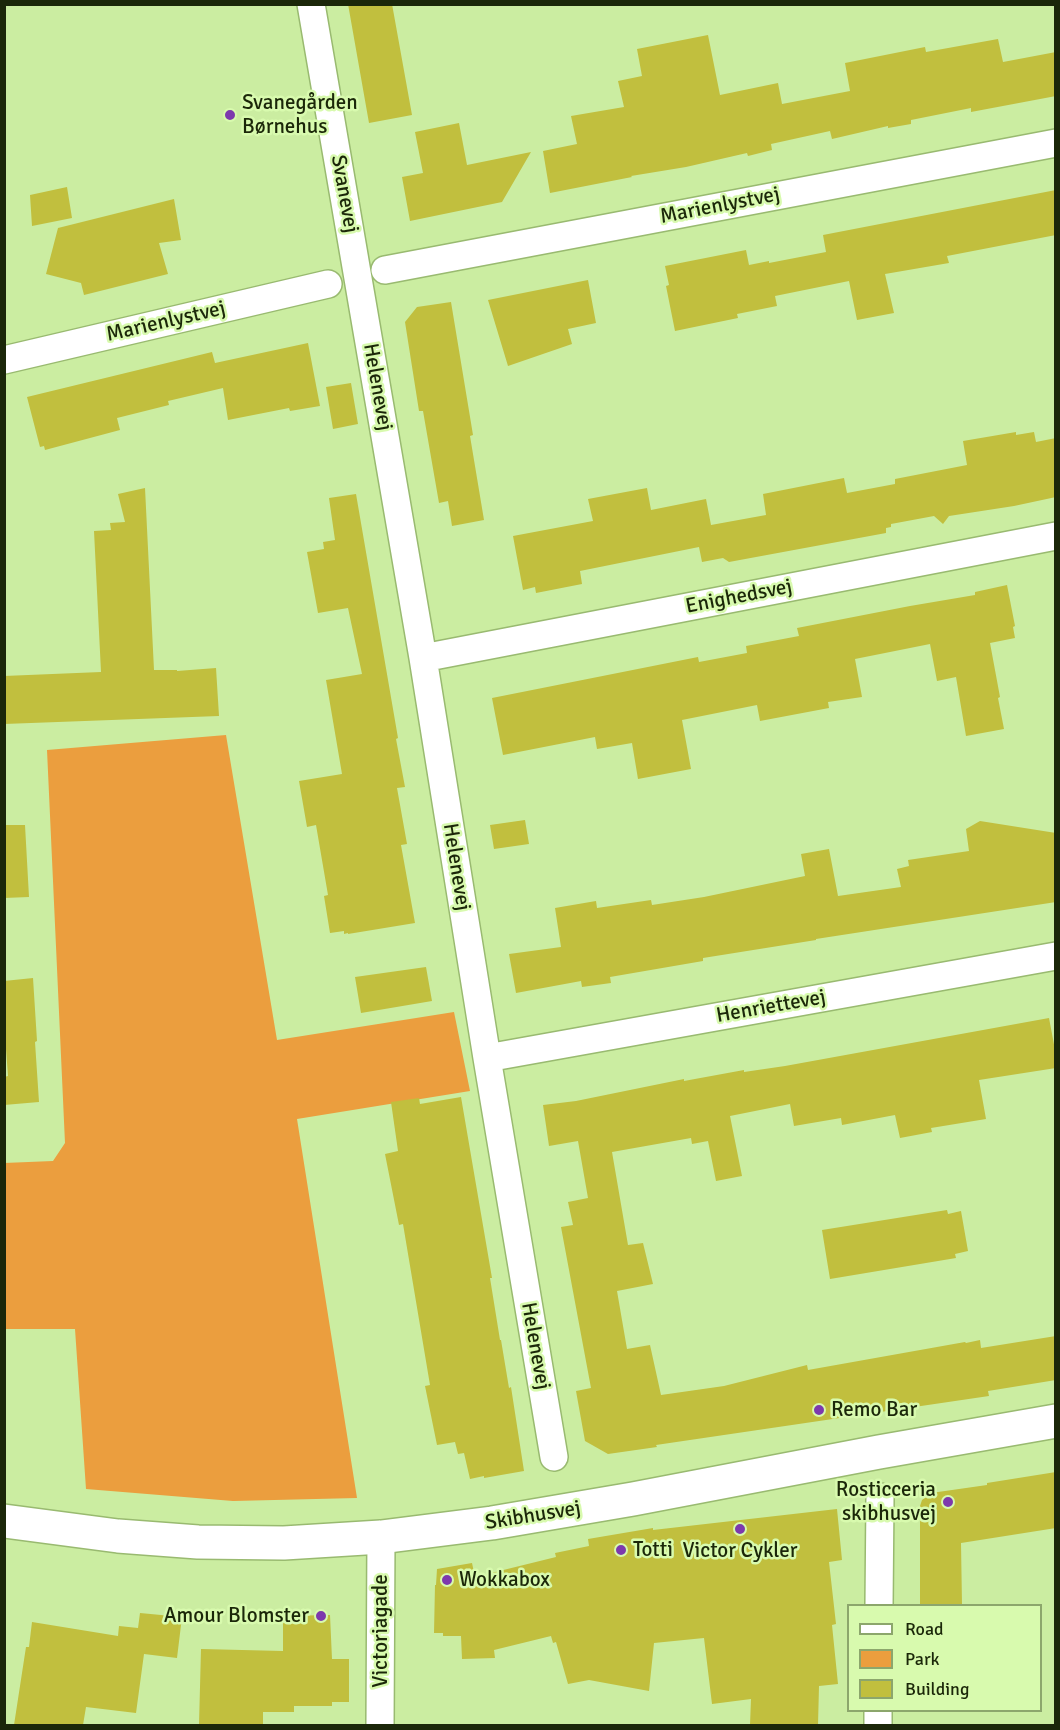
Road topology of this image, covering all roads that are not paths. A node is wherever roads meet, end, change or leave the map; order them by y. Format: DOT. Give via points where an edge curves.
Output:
graph roads {
  1 [pos="311,4"];
  2 [pos="1056,143"];
  3 [pos="385,270"];
  4 [pos="358,276"];
  5 [pos="328,284"];
  6 [pos="4,360"];
  7 [pos="1056,536"];
  8 [pos="423,658"];
  9 [pos="1056,956"];
  10 [pos="487,1058"];
  11 [pos="1056,1421"];
  12 [pos="554,1457"];
  13 [pos="880,1497"];
  14 [pos="4,1521"];
  15 [pos="381,1537"];
  16 [pos="879,1604"];
  17 [pos="380,1725"];
  1 -- 4 [label="street, Svanevej"];
  2 -- 3 [label="street, Marienlystvej"];
  4 -- 8 [label="street, Helenevej"];
  5 -- 6 [label="street, Marienlystvej"];
  7 -- 8 [label="street, Enighedsvej"];
  8 -- 10 [label="street, Helenevej"];
  9 -- 10 [label="street, Henriettevej"];
  10 -- 12 [label="street, Helenevej"];
  11 -- 15 [label="street, Skibhusvej" via="610,1503"];
  13 -- 16 [label="street"];
  14 -- 15 [label="street, Skibhusvej" via="198,1542 284,1543"];
  15 -- 17 [label="street, Victoriagade"];
}
